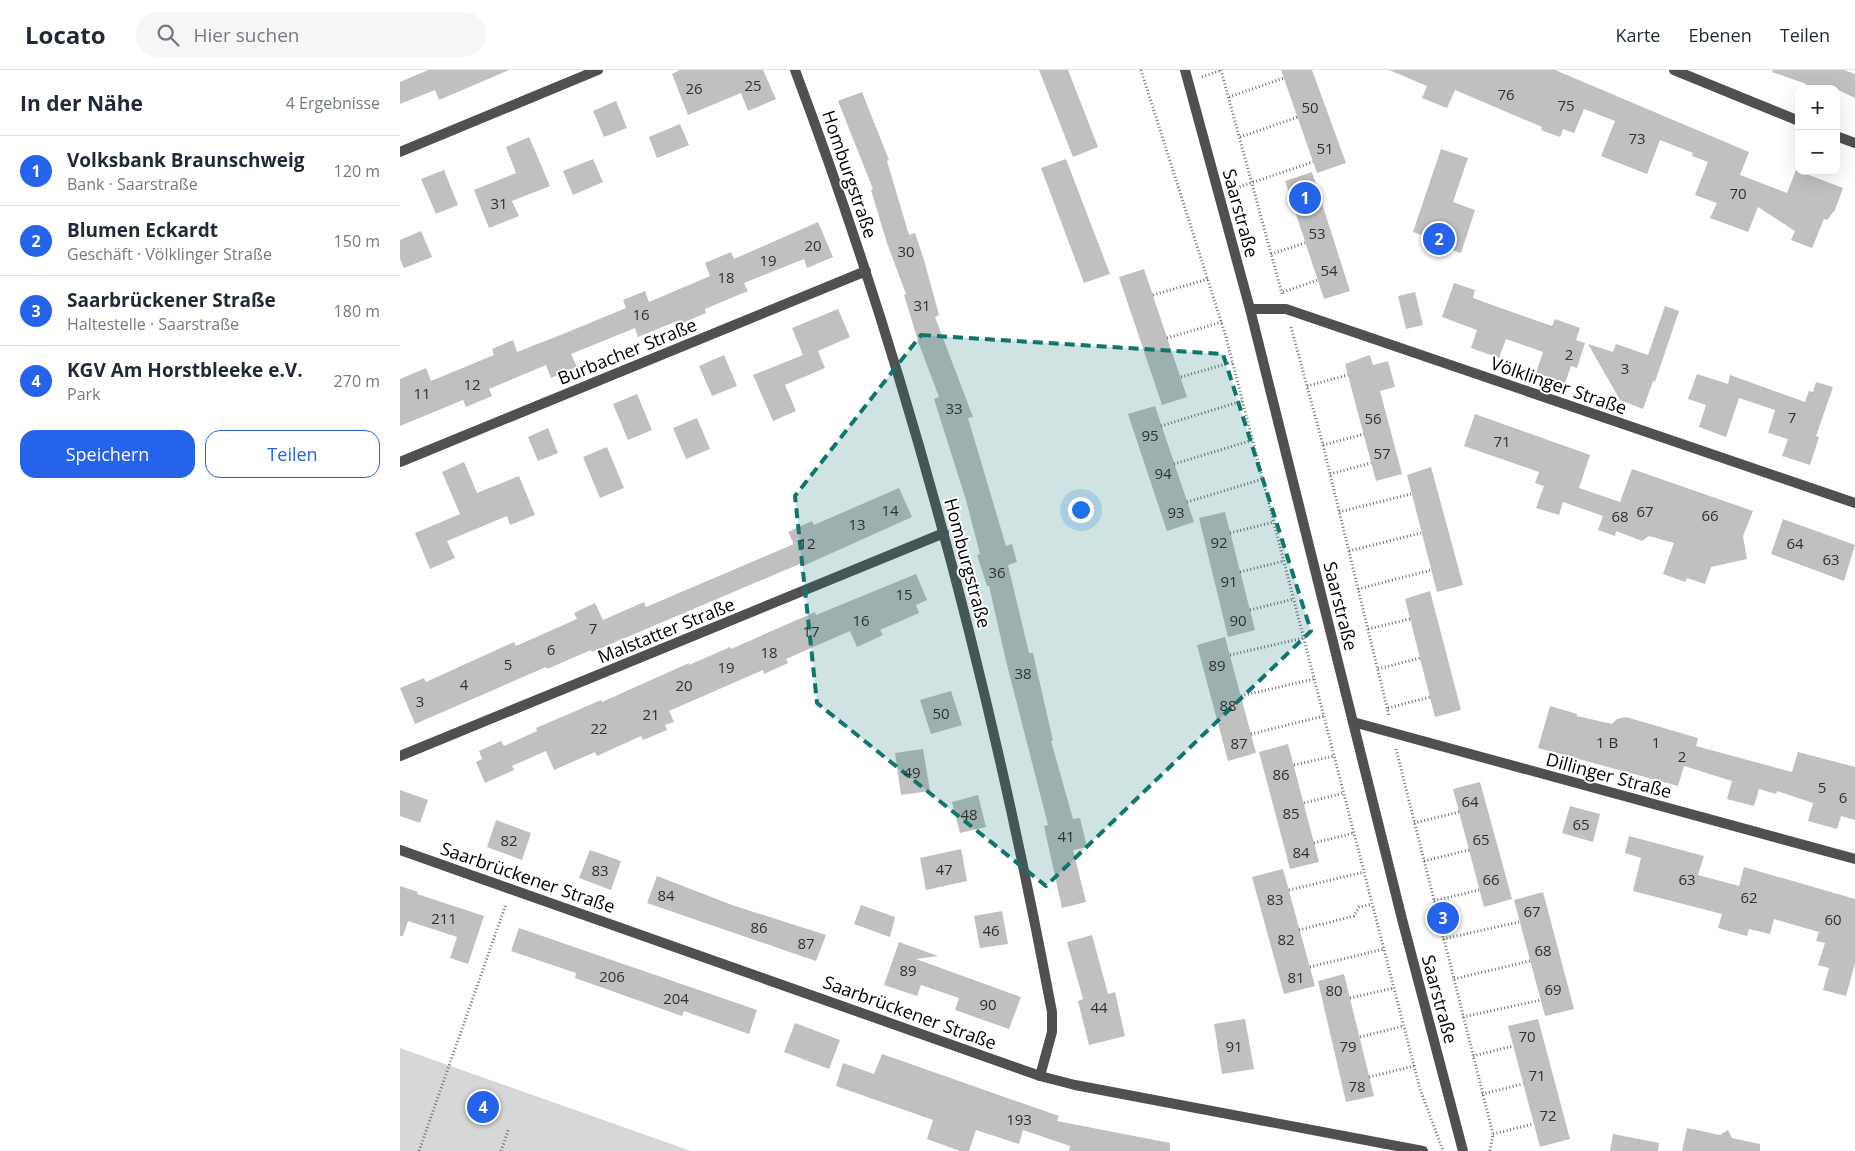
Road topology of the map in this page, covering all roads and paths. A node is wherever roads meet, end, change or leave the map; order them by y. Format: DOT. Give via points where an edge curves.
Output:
graph roads {
  1 [pos="598,70"];
  2 [pos="795,70"];
  3 [pos="1141,70"];
  4 [pos="1185,70"];
  5 [pos="1222,70"];
  6 [pos="1674,70"];
  7 [pos="1284,78"];
  8 [pos="1188,82"];
  9 [pos="1229,97"];
  10 [pos="1298,117"];
  11 [pos="1795,119"];
  12 [pos="1240,137"];
  13 [pos="1840,137"];
  14 [pos="1855,143"];
  15 [pos="400,152"];
  16 [pos="1313,162"];
  17 [pos="1252,183"];
  18 [pos="1219,194"];
  19 [pos="1305,242"];
  20 [pos="1271,254"];
  21 [pos="866,271"];
  22 [pos="1208,279"];
  23 [pos="1318,280"];
  24 [pos="1282,293"];
  25 [pos="1153,294"];
  26 [pos="1250,308"];
  27 [pos="1286,309"];
  28 [pos="1222,322"];
  29 [pos="1167,338"];
  30 [pos="1233,362"];
  31 [pos="1348,375"];
  32 [pos="1181,377"];
  33 [pos="1307,386"];
  34 [pos="1242,401"];
  35 [pos="1161,426"];
  36 [pos="1364,434"];
  37 [pos="1253,440"];
  38 [pos="1323,445"];
  39 [pos="400,462"];
  40 [pos="1371,463"];
  41 [pos="1174,464"];
  42 [pos="1330,474"];
  43 [pos="1263,479"];
  44 [pos="1411,494"];
  45 [pos="1187,502"];
  46 [pos="1855,503"];
  47 [pos="1339,512"];
  48 [pos="1274,522"];
  49 [pos="1230,532"];
  50 [pos="1421,533"];
  51 [pos="944,534"];
  52 [pos="1349,551"];
  53 [pos="1284,561"];
  54 [pos="1431,570"];
  55 [pos="1240,572"];
  56 [pos="1358,589"];
  57 [pos="1294,599"];
  58 [pos="1250,610"];
  59 [pos="1410,619"];
  60 [pos="1368,629"];
  61 [pos="1304,638"];
  62 [pos="1230,655"];
  63 [pos="1420,658"];
  64 [pos="1378,669"];
  65 [pos="1314,678"];
  66 [pos="1241,696"];
  67 [pos="1430,697"];
  68 [pos="1388,708"];
  69 [pos="1324,716"];
  70 [pos="1354,722"];
  71 [pos="1391,732"];
  72 [pos="1251,734"];
  73 [pos="400,756"];
  74 [pos="1334,756"];
  75 [pos="1294,765"];
  76 [pos="1344,793"];
  77 [pos="1304,803"];
  78 [pos="1458,812"];
  79 [pos="1414,823"];
  80 [pos="1354,833"];
  81 [pos="1314,843"];
  82 [pos="400,850"];
  83 [pos="1469,850"];
  84 [pos="1855,859"];
  85 [pos="1424,861"];
  86 [pos="1364,872"];
  87 [pos="1289,890"];
  88 [pos="1479,890"];
  89 [pos="1434,901"];
  90 [pos="507,902"];
  91 [pos="1372,904"];
  92 [pos="1519,922"];
  93 [pos="1299,930"];
  94 [pos="1443,940"];
  95 [pos="1384,949"];
  96 [pos="1530,961"];
  97 [pos="1310,967"];
  98 [pos="1454,979"];
  99 [pos="1394,988"];
  100 [pos="1350,998"];
  101 [pos="1540,1000"];
  102 [pos="1463,1017"];
  103 [pos="1404,1026"];
  104 [pos="1360,1037"];
  105 [pos="1513,1046"];
  106 [pos="1473,1056"];
  107 [pos="1414,1066"];
  108 [pos="1040,1076"];
  109 [pos="1369,1077"];
  110 [pos="1523,1084"];
  111 [pos="1482,1094"];
  112 [pos="1534,1124"];
  113 [pos="509,1128"];
  114 [pos="1493,1134"];
  115 [pos="1430,1140"];
  116 [pos="1440,1142"];
  117 [pos="419,1151"];
  118 [pos="501,1151"];
  119 [pos="1423,1151"];
  120 [pos="1443,1151"];
  121 [pos="1463,1151"];
  122 [pos="1490,1151"];
  1 -- 15 [label="street"];
  2 -- 21 [label="street, Homburgstraße"];
  3 -- 22 [label="path"];
  4 -- 8 [label="street, Saarstraße"];
  5 -- 8 [label="path"];
  5 -- 9 [label="path"];
  6 -- 11 [label="street"];
  7 -- 9 [label="path"];
  8 -- 18 [label="street, Saarstraße"];
  9 -- 12 [label="path"];
  10 -- 12 [label="path"];
  12 -- 17 [label="path"];
  13 -- 14 [label="street"];
  16 -- 17 [label="path"];
  17 -- 18 [label="path"];
  17 -- 20 [label="path"];
  18 -- 26 [label="street, Saarstraße"];
  19 -- 20 [label="path"];
  20 -- 24 [label="path"];
  21 -- 39 [label="street, Burbacher Straße"];
  21 -- 51 [label="street, Homburgstraße" via="906,396"];
  22 -- 25 [label="path"];
  22 -- 28 [label="path"];
  23 -- 24 [label="path"];
  24 -- 27 [label="path"];
  26 -- 27 [label="street, Völklinger Straße"];
  26 -- 70 [label="street, Saarstraße"];
  27 -- 33 [label="path"];
  27 -- 46 [label="street, Völklinger Straße"];
  28 -- 29 [label="path"];
  28 -- 30 [label="path"];
  30 -- 32 [label="path"];
  30 -- 34 [label="path"];
  31 -- 33 [label="path"];
  33 -- 38 [label="path"];
  34 -- 35 [label="path"];
  34 -- 37 [label="path"];
  36 -- 38 [label="path"];
  37 -- 41 [label="path"];
  37 -- 43 [label="path"];
  38 -- 42 [label="path"];
  40 -- 42 [label="path"];
  42 -- 47 [label="path"];
  43 -- 45 [label="path"];
  43 -- 48 [label="path"];
  44 -- 47 [label="path"];
  47 -- 52 [label="path"];
  48 -- 49 [label="path"];
  48 -- 53 [label="path"];
  50 -- 52 [label="path"];
  51 -- 73 [label="street, Malstatter Straße"];
  51 -- 108 [label="street, Homburgstraße" via="980,669 1010,801 1052,1012 1052,1032"];
  52 -- 56 [label="path"];
  53 -- 55 [label="path"];
  53 -- 57 [label="path"];
  54 -- 56 [label="path"];
  56 -- 60 [label="path"];
  57 -- 58 [label="path"];
  57 -- 61 [label="path"];
  59 -- 60 [label="path"];
  60 -- 64 [label="path"];
  61 -- 62 [label="path"];
  61 -- 65 [label="path"];
  63 -- 64 [label="path"];
  64 -- 68 [label="path"];
  65 -- 66 [label="path"];
  65 -- 69 [label="path"];
  67 -- 68 [label="path"];
  68 -- 71 [label="path"];
  69 -- 72 [label="path"];
  69 -- 74 [label="path"];
  70 -- 71 [label="street, Dillinger Straße"];
  70 -- 121 [label="street, Saarstraße"];
  71 -- 79 [label="path"];
  71 -- 84 [label="street, Dillinger Straße"];
  74 -- 75 [label="path"];
  74 -- 76 [label="path"];
  76 -- 77 [label="path"];
  76 -- 80 [label="path"];
  78 -- 79 [label="path"];
  79 -- 85 [label="path"];
  80 -- 81 [label="path"];
  80 -- 86 [label="path"];
  82 -- 108 [label="street, Saarbrückener Straße"];
  83 -- 85 [label="path"];
  85 -- 89 [label="path"];
  86 -- 87 [label="path"];
  86 -- 91 [label="path"];
  88 -- 89 [label="path"];
  89 -- 94 [label="path"];
  90 -- 117 [label="path"];
  91 -- 93 [label="path" via="1359,907 1354,916"];
  91 -- 95 [label="path"];
  92 -- 94 [label="path"];
  94 -- 98 [label="path"];
  95 -- 97 [label="path"];
  95 -- 99 [label="path"];
  96 -- 98 [label="path"];
  98 -- 102 [label="path"];
  99 -- 100 [label="path"];
  99 -- 103 [label="path"];
  101 -- 102 [label="path"];
  102 -- 106 [label="path"];
  103 -- 104 [label="path"];
  103 -- 107 [label="path"];
  105 -- 106 [label="path"];
  106 -- 111 [label="path"];
  107 -- 109 [label="path"];
  107 -- 116 [label="path"];
  108 -- 119 [label="street, Saarbrückener Straße"];
  110 -- 111 [label="path"];
  111 -- 114 [label="path"];
  112 -- 114 [label="path"];
  113 -- 118 [label="path"];
  114 -- 122 [label="path"];
  115 -- 116 [label="path"];
  116 -- 120 [label="path"];
}
